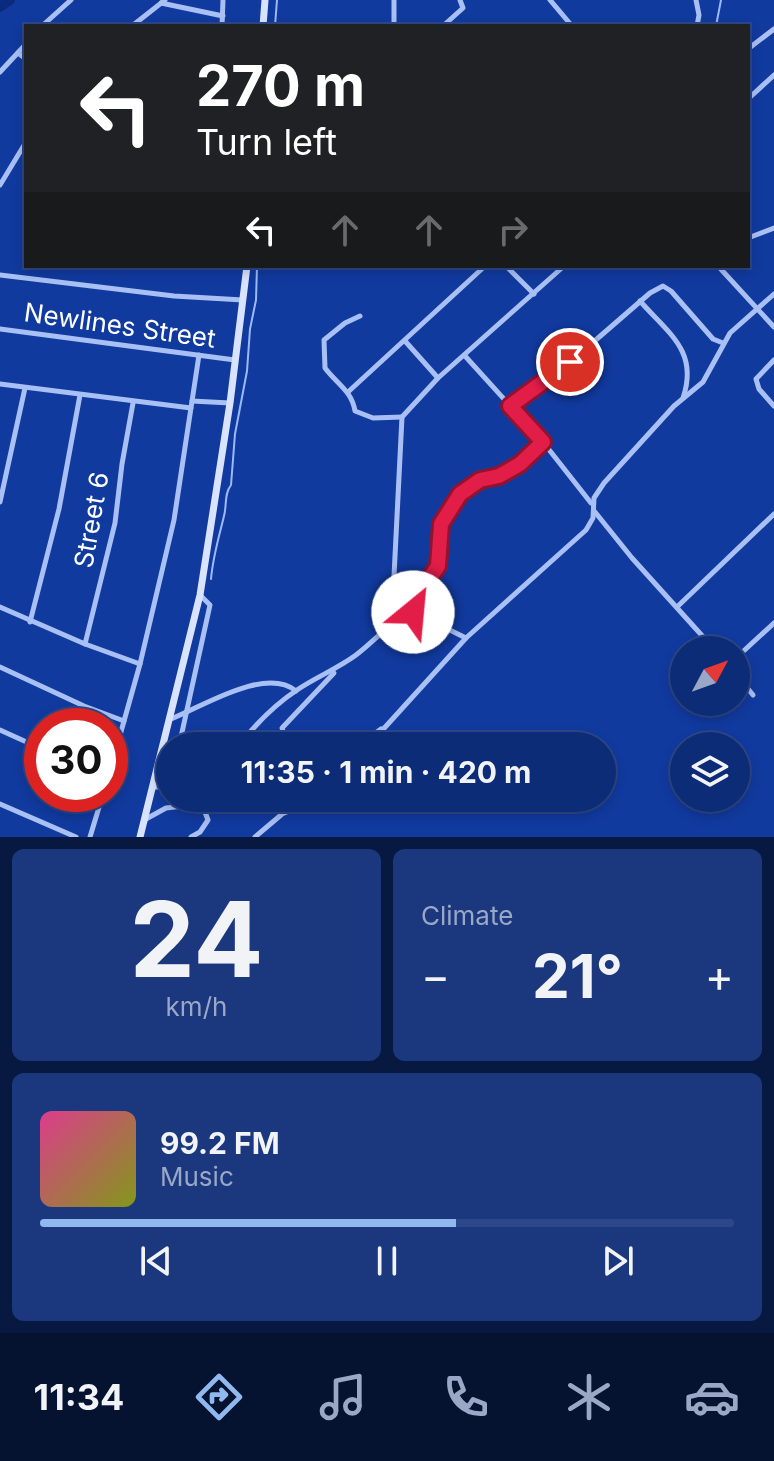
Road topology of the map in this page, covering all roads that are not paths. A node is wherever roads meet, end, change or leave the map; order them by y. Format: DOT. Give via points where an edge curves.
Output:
graph roads {
  1 [pos="71,0"];
  2 [pos="223,0"];
  3 [pos="265,0"];
  4 [pos="394,0"];
  5 [pos="460,0"];
  6 [pos="550,0"];
  7 [pos="696,0"];
  8 [pos="163,2"];
  9 [pos="223,16"];
  10 [pos="44,24"];
  11 [pos="135,24"];
  12 [pos="222,24"];
  13 [pos="263,24"];
  14 [pos="394,24"];
  15 [pos="445,24"];
  16 [pos="569,24"];
  17 [pos="697,24"];
  18 [pos="774,29"];
  19 [pos="24,46"];
  20 [pos="750,47"];
  21 [pos="18,53"];
  22 [pos="24,58"];
  23 [pos="0,72"];
  24 [pos="774,75"];
  25 [pos="750,97"];
  26 [pos="24,145"];
  27 [pos="0,185"];
  28 [pos="774,228"];
  29 [pos="750,237"];
  30 [pos="247,268"];
  31 [pos="483,268"];
  32 [pos="510,268"];
  33 [pos="562,268"];
  34 [pos="720,268"];
  35 [pos="0,275"];
  36 [pos="534,294"];
  37 [pos="774,294"];
  38 [pos="243,300"];
  39 [pos="640,301"];
  40 [pos="757,309"];
  41 [pos="360,316"];
  42 [pos="774,327"];
  43 [pos="0,329"];
  44 [pos="405,341"];
  45 [pos="723,343"];
  46 [pos="199,355"];
  47 [pos="465,356"];
  48 [pos="235,360"];
  49 [pos="774,360"];
  50 [pos="438,378"];
  51 [pos="0,384"];
  52 [pos="25,388"];
  53 [pos="348,392"];
  54 [pos="80,395"];
  55 [pos="682,400"];
  56 [pos="133,403"];
  57 [pos="230,403"];
  58 [pos="192,404"];
  59 [pos="510,406"];
  60 [pos="774,406"];
  61 [pos="402,417"];
  62 [pos="543,442"];
  63 [pos="0,502"];
  64 [pos="593,507"];
  65 [pos="774,514"];
  66 [pos="200,595"];
  67 [pos="395,603"];
  68 [pos="0,607"];
  69 [pos="677,607"];
  70 [pos="405,608"];
  71 [pos="413,612"];
  72 [pos="396,619"];
  73 [pos="30,622"];
  74 [pos="774,623"];
  75 [pos="703,636"];
  76 [pos="466,638"];
  77 [pos="85,644"];
  78 [pos="750,645"];
  79 [pos="140,664"];
  80 [pos="0,667"];
  81 [pos="338,669"];
  82 [pos="296,691"];
  83 [pos="750,691"];
  84 [pos="753,695"];
  85 [pos="89,708"];
  86 [pos="128,708"];
  87 [pos="187,713"];
  88 [pos="171,719"];
  89 [pos="389,724"];
  90 [pos="0,730"];
  91 [pos="182,732"];
  92 [pos="250,732"];
  93 [pos="283,732"];
  94 [pos="378,732"];
  95 [pos="381,732"];
  96 [pos="24,741"];
  97 [pos="154,787"];
  98 [pos="0,804"];
  99 [pos="98,812"];
  100 [pos="159,812"];
  101 [pos="206,812"];
  102 [pos="282,812"];
  103 [pos="288,812"];
  104 [pos="281,815"];
  105 [pos="146,819"];
  106 [pos="268,827"];
  107 [pos="76,837"];
  108 [pos="90,837"];
  109 [pos="140,837"];
  110 [pos="191,837"];
  111 [pos="255,837"];
  112 [pos="263,837"];
  1 -- 10 [label="street"];
  2 -- 9 [label="street"];
  3 -- 13 [label="street"];
  4 -- 14 [label="street"];
  5 -- 15 [label="street" via="463,8"];
  6 -- 16 [label="street"];
  7 -- 17 [label="street"];
  8 -- 9 [label="street"];
  8 -- 11 [label="street"];
  9 -- 12 [label="street"];
  18 -- 20 [label="street"];
  19 -- 21 [label="street"];
  21 -- 22 [label="street"];
  21 -- 23 [label="street"];
  24 -- 25 [label="street"];
  26 -- 27 [label="street"];
  28 -- 29 [label="street"];
  30 -- 38 [label="street"];
  31 -- 44 [label="street"];
  32 -- 36 [label="street"];
  33 -- 36 [label="street"];
  34 -- 40 [label="street"];
  35 -- 38 [label="street"];
  36 -- 47 [label="street"];
  37 -- 40 [label="street"];
  38 -- 48 [label="street"];
  39 -- 45 [label="street" via="666,287 713,339"];
  39 -- 55 [label="street" via="686,355"];
  39 -- 59 [label="street" via="560,371"];
  40 -- 42 [label="street"];
  40 -- 45 [label="street"];
  41 -- 53 [label="street" via="323,343 325,368"];
  43 -- 46 [label="street, Newlines Street"];
  44 -- 50 [label="street"];
  44 -- 53 [label="street"];
  45 -- 55 [label="street" via="703,382"];
  46 -- 48 [label="street, Newlines Street"];
  46 -- 58 [label="street"];
  47 -- 50 [label="street"];
  47 -- 59 [label="street"];
  48 -- 57 [label="street"];
  49 -- 60 [label="street" via="756,379"];
  50 -- 61 [label="street"];
  51 -- 52 [label="street"];
  52 -- 54 [label="street"];
  52 -- 63 [label="street"];
  53 -- 61 [label="street" via="355,411 367,417"];
  54 -- 56 [label="street"];
  54 -- 73 [label="street" via="59,509"];
  55 -- 64 [label="street" via="612,473"];
  56 -- 58 [label="street"];
  56 -- 77 [label="street, Street 6" via="115,523"];
  57 -- 58 [label="street"];
  57 -- 66 [label="street"];
  58 -- 79 [label="street" via="174,520"];
  59 -- 62 [label="street"];
  61 -- 67 [label="street"];
  62 -- 64 [label="street"];
  62 -- 71 [label="street" via="520,464 460,494 441,524 438,566"];
  64 -- 69 [label="street"];
  64 -- 76 [label="street" via="586,530"];
  65 -- 69 [label="street"];
  66 -- 87 [label="street" via="210,605"];
  66 -- 88 [label="street"];
  67 -- 70 [label="street"];
  67 -- 72 [label="street" via="389,611"];
  68 -- 73 [label="street"];
  69 -- 75 [label="street"];
  70 -- 71 [label="street"];
  70 -- 72 [label="street" via="404,616"];
  71 -- 76 [label="street"];
  72 -- 81 [label="street"];
  73 -- 77 [label="street"];
  74 -- 78 [label="street"];
  76 -- 89 [label="street"];
  77 -- 79 [label="street"];
  79 -- 86 [label="street"];
  80 -- 85 [label="street"];
  81 -- 82 [label="street"];
  81 -- 93 [label="street"];
  82 -- 87 [label="street" via="259,685 231,691"];
  82 -- 92 [label="street"];
  83 -- 84 [label="street"];
  87 -- 88 [label="street"];
  87 -- 91 [label="street"];
  88 -- 97 [label="street"];
  89 -- 94 [label="street"];
  89 -- 95 [label="street"];
  90 -- 96 [label="street"];
  97 -- 105 [label="street"];
  98 -- 107 [label="street"];
  99 -- 108 [label="street"];
  100 -- 105 [label="street"];
  101 -- 110 [label="street" via="208,820"];
  102 -- 104 [label="street"];
  103 -- 104 [label="street"];
  104 -- 106 [label="street"];
  105 -- 109 [label="street"];
  106 -- 111 [label="street"];
  106 -- 112 [label="street"];
}
